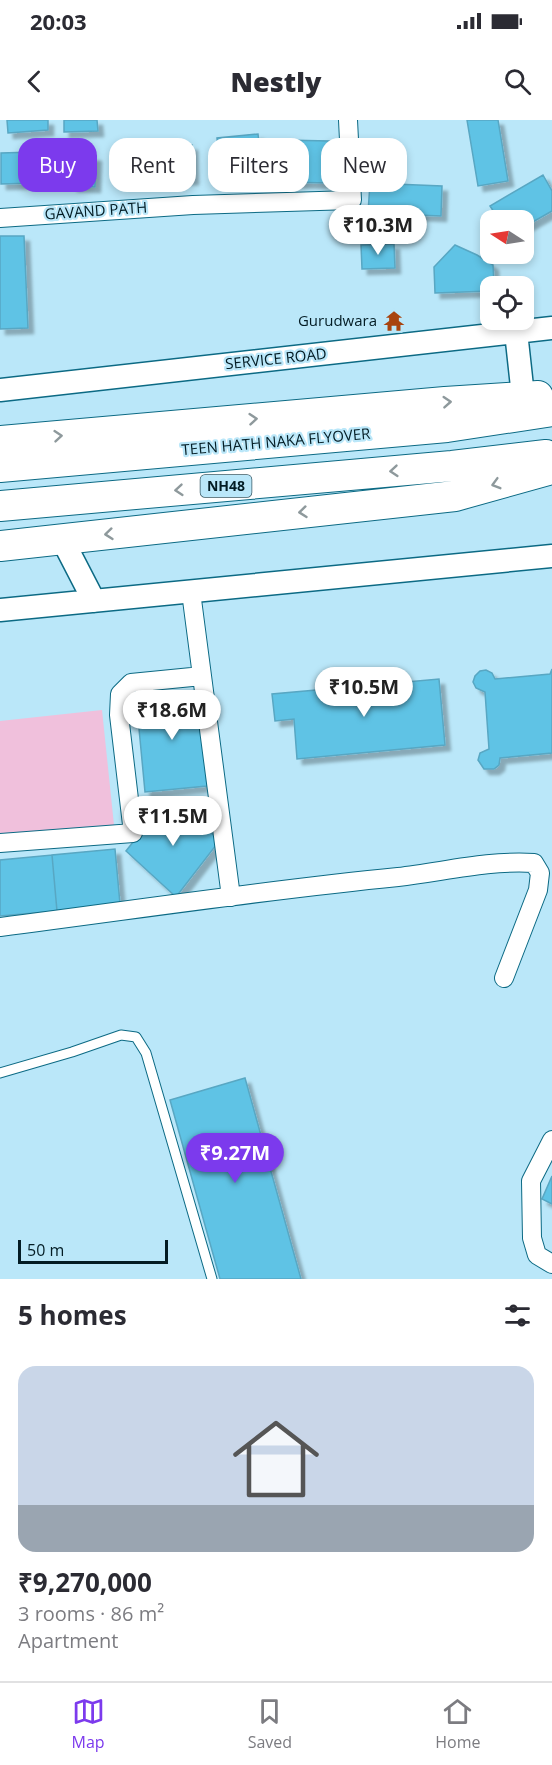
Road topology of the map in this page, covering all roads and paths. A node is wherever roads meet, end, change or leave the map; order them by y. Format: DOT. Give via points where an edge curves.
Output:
graph roads {
  1 [pos="348,120"];
  2 [pos="0,218"];
  3 [pos="552,328"];
  4 [pos="516,332"];
  5 [pos="0,390"];
  6 [pos="523,396"];
  7 [pos="552,396"];
  8 [pos="552,411"];
  9 [pos="0,441"];
  10 [pos="552,455"];
  11 [pos="0,467"];
  12 [pos="552,469"];
  13 [pos="0,506"];
  14 [pos="62,539"];
  15 [pos="0,546"];
  16 [pos="552,556"];
  17 [pos="191,592"];
  18 [pos="94,601"];
  19 [pos="0,610"];
  20 [pos="202,676"];
  21 [pos="0,843"];
  22 [pos="231,897"];
  23 [pos="0,927"];
  24 [pos="504,978"];
  25 [pos="0,1073"];
  26 [pos="552,1140"];
  27 [pos="552,1264"];
  28 [pos="212,1279"];
  1 -- 2 [label="street, GAVAND PATH" via="352,200 193,205"];
  3 -- 4 [label="street, SERVICE ROAD"];
  4 -- 5 [label="street, SERVICE ROAD"];
  4 -- 6 [label="street"];
  6 -- 7 [label="highway"];
  9 -- 6 [label="highway, one-way"];
  8 -- 11 [label="highway, TEEN HATH NAKA FLYOVER" via="447,427"];
  10 -- 13 [label="highway, NH48, one-way"];
  12 -- 14 [label="highway, one-way" via="455,496"];
  14 -- 15 [label="highway"];
  14 -- 18 [label="street"];
  16 -- 17 [label="street"];
  17 -- 18 [label="street"];
  17 -- 20 [label="street"];
  18 -- 19 [label="street"];
  20 -- 21 [label="street" via="131,683 120,694 133,833"];
  20 -- 22 [label="street"];
  22 -- 23 [label="street"];
  22 -- 24 [label="street" via="508,861 534,863 540,873 538,890"];
  25 -- 28 [label="lane" via="121,1035 136,1037 146,1053"];
  26 -- 27 [label="street" via="531,1181 532,1238 537,1255"];
}
